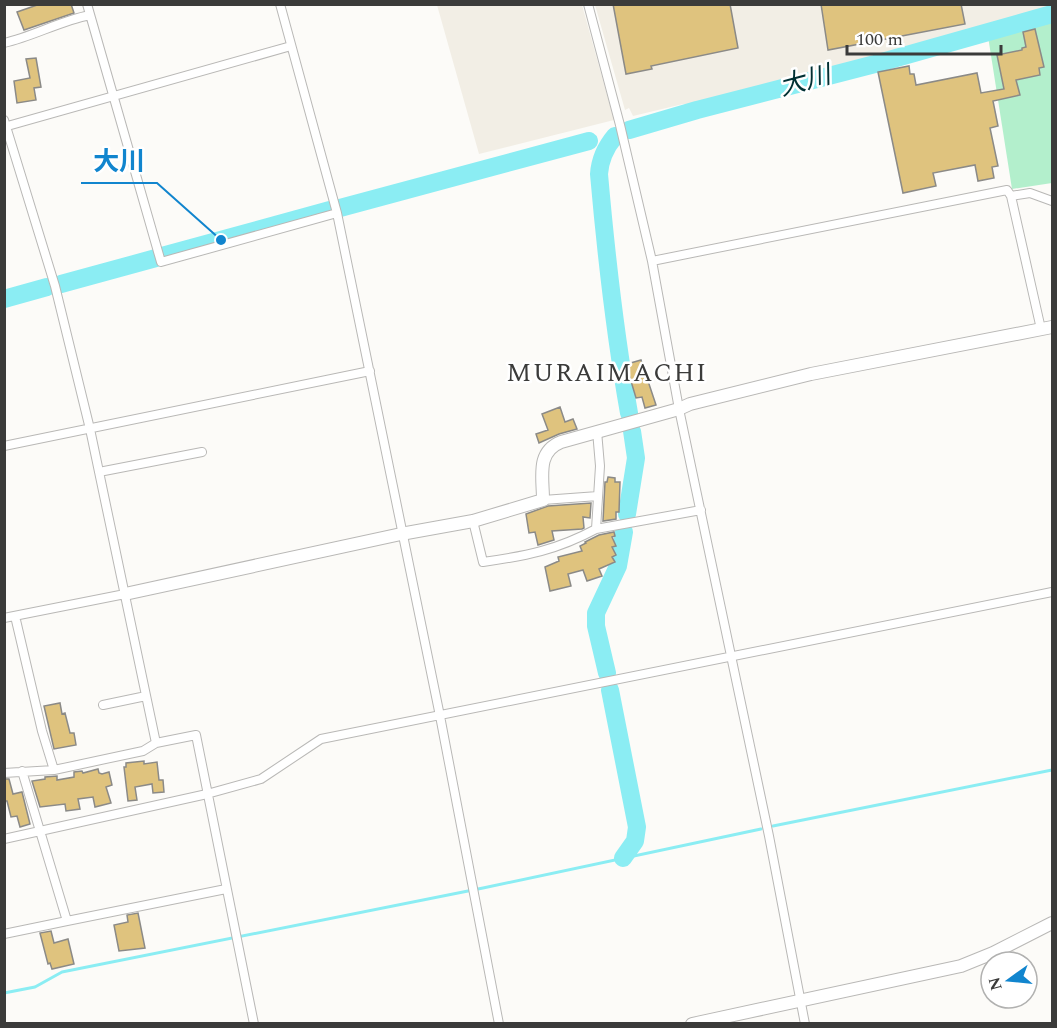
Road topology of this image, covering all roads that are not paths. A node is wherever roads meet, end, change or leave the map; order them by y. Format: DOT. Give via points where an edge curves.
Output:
graph roads {
  1 [pos="87,4"];
  2 [pos="280,4"];
  3 [pos="588,4"];
  4 [pos="90,15"];
  5 [pos="4,43"];
  6 [pos="291,45"];
  7 [pos="113,97"];
  8 [pos="5,124"];
  9 [pos="1011,196"];
  10 [pos="1053,201"];
  11 [pos="337,213"];
  12 [pos="652,261"];
  13 [pos="1047,328"];
  14 [pos="370,371"];
  15 [pos="680,409"];
  16 [pos="90,429"];
  17 [pos="597,431"];
  18 [pos="4,446"];
  19 [pos="202,452"];
  20 [pos="99,472"];
  21 [pos="598,496"];
  22 [pos="543,500"];
  23 [pos="700,510"];
  24 [pos="473,521"];
  25 [pos="596,530"];
  26 [pos="401,534"];
  27 [pos="1053,592"];
  28 [pos="125,594"];
  29 [pos="15,616"];
  30 [pos="4,618"];
  31 [pos="732,657"];
  32 [pos="146,696"];
  33 [pos="103,705"];
  34 [pos="440,716"];
  35 [pos="156,742"];
  36 [pos="54,770"];
  37 [pos="22,771"];
  38 [pos="4,773"];
  39 [pos="207,794"];
  40 [pos="42,831"];
  41 [pos="4,839"];
  42 [pos="226,888"];
  43 [pos="67,921"];
  44 [pos="1053,923"];
  45 [pos="4,934"];
  46 [pos="801,1001"];
  47 [pos="254,1023"];
  48 [pos="499,1023"];
  49 [pos="692,1023"];
  50 [pos="806,1023"];
  1 -- 4 [label="street"];
  2 -- 6 [label="street"];
  3 -- 12 [label="street"];
  4 -- 5 [label="street"];
  4 -- 7 [label="street"];
  6 -- 7 [label="street"];
  6 -- 11 [label="street"];
  7 -- 8 [label="street"];
  7 -- 11 [label="street" via="161,262"];
  8 -- 16 [label="street" via="55,286"];
  9 -- 10 [label="street" via="1030,193"];
  9 -- 12 [label="street" via="1007,190"];
  9 -- 13 [label="street"];
  11 -- 14 [label="street"];
  12 -- 15 [label="street"];
  13 -- 15 [label="street" via="811,374"];
  14 -- 16 [label="street"];
  14 -- 26 [label="street"];
  15 -- 17 [label="street"];
  15 -- 23 [label="street"];
  16 -- 18 [label="street"];
  16 -- 20 [label="street"];
  17 -- 21 [label="street"];
  17 -- 22 [label="street" via="561,442 546,453"];
  19 -- 20 [label="street"];
  20 -- 28 [label="street"];
  21 -- 22 [label="street"];
  21 -- 25 [label="street"];
  22 -- 24 [label="street"];
  23 -- 25 [label="street"];
  23 -- 31 [label="street"];
  24 -- 25 [label="street" via="483,562 536,554"];
  24 -- 26 [label="street"];
  26 -- 28 [label="street"];
  26 -- 34 [label="street"];
  27 -- 31 [label="street"];
  28 -- 29 [label="street"];
  28 -- 32 [label="street"];
  29 -- 30 [label="street"];
  29 -- 36 [label="street"];
  31 -- 34 [label="street"];
  31 -- 46 [label="street"];
  32 -- 33 [label="street"];
  32 -- 35 [label="street"];
  34 -- 39 [label="street" via="321,739 261,779"];
  34 -- 48 [label="street"];
  35 -- 36 [label="street" via="143,751"];
  35 -- 39 [label="street" via="196,735"];
  36 -- 37 [label="street"];
  37 -- 38 [label="street"];
  37 -- 40 [label="street"];
  39 -- 40 [label="street"];
  39 -- 42 [label="street"];
  40 -- 41 [label="street"];
  40 -- 43 [label="street"];
  42 -- 43 [label="street"];
  42 -- 47 [label="street"];
  43 -- 45 [label="street"];
  44 -- 46 [label="street" via="961,966"];
  46 -- 49 [label="street"];
  46 -- 50 [label="street"];
}
